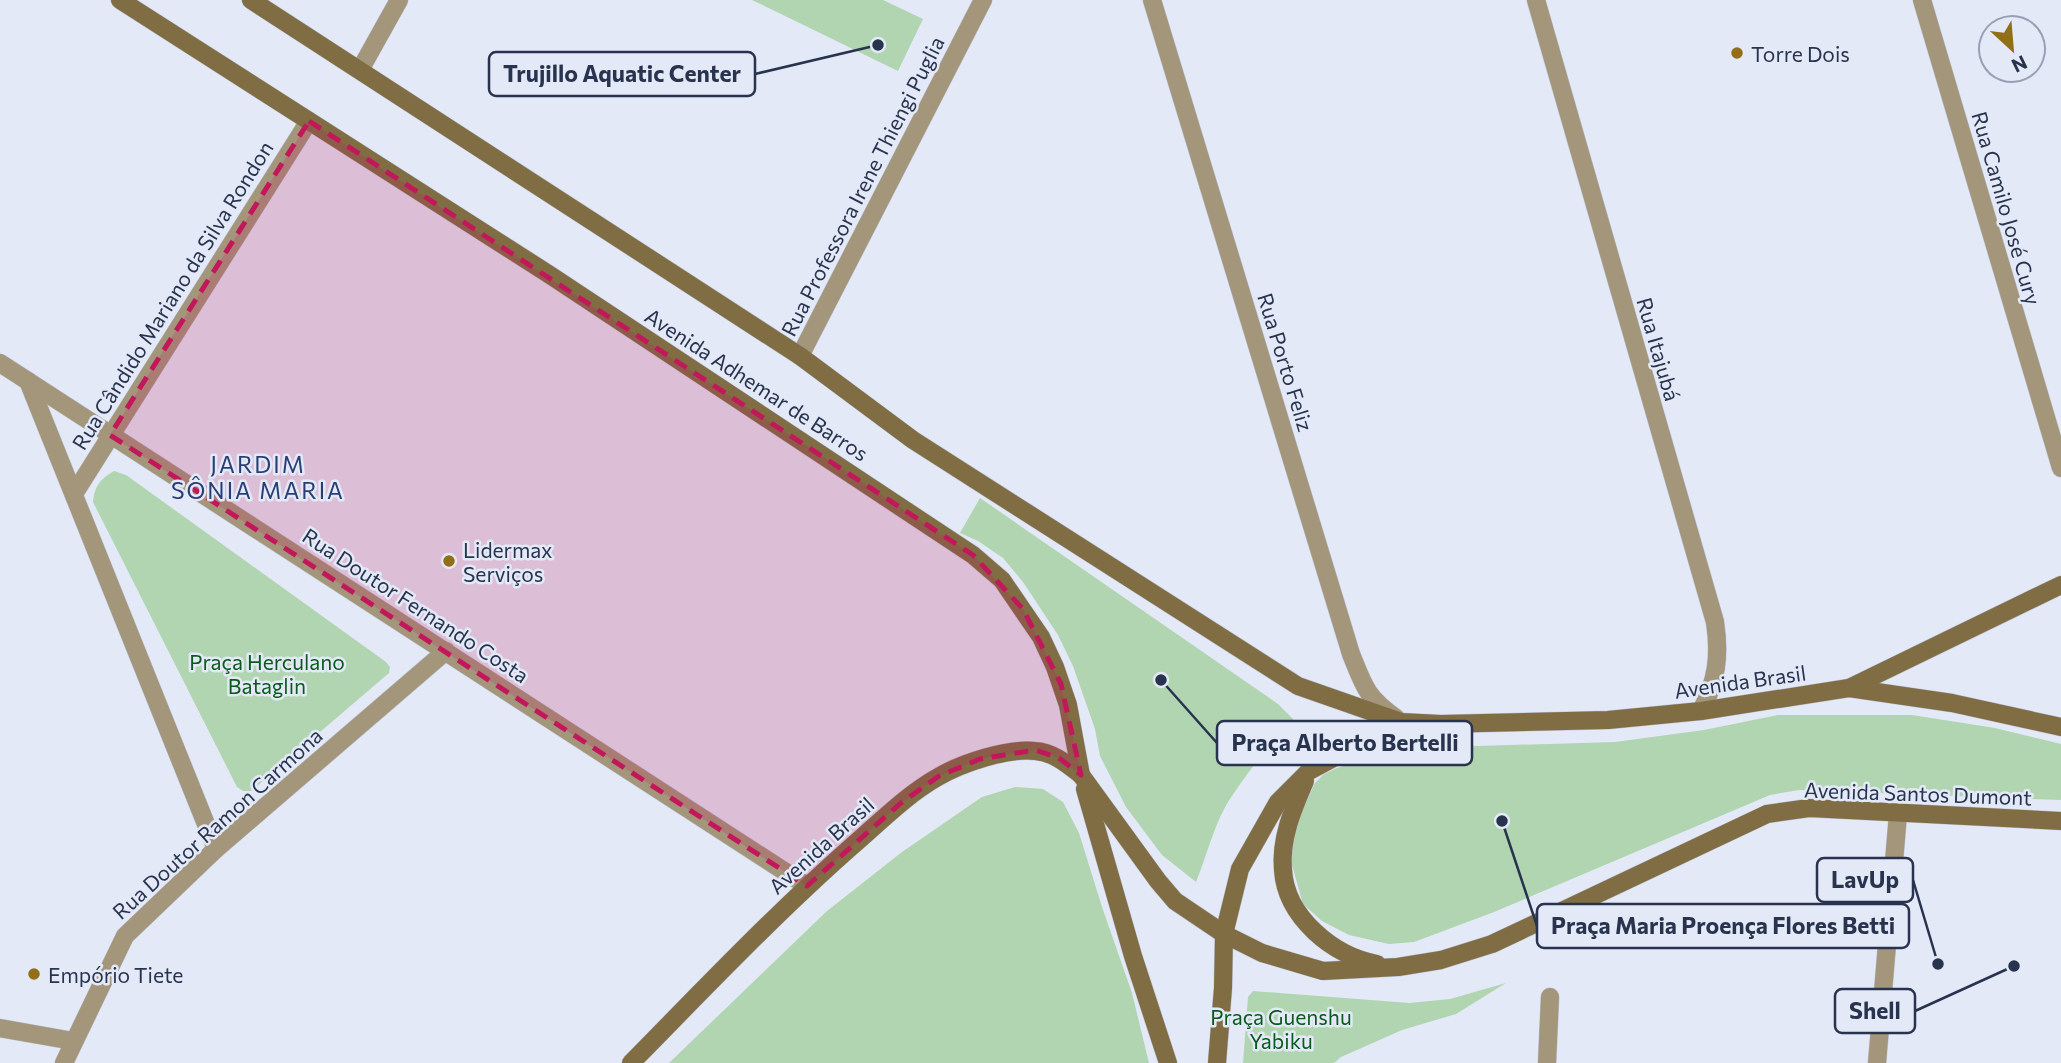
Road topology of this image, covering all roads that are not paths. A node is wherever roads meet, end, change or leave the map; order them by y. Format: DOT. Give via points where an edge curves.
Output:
graph roads {
  1 [pos="120,0"];
  2 [pos="251,0"];
  3 [pos="399,0"];
  4 [pos="983,0"];
  5 [pos="1152,0"];
  6 [pos="1535,0"];
  7 [pos="1922,0"];
  8 [pos="360,70"];
  9 [pos="309,121"];
  10 [pos="800,356"];
  11 [pos="0,363"];
  12 [pos="28,381"];
  13 [pos="110,435"];
  14 [pos="2061,468"];
  15 [pos="74,495"];
  16 [pos="2061,585"];
  17 [pos="446,651"];
  18 [pos="1849,688"];
  19 [pos="1701,711"];
  20 [pos="1401,722"];
  21 [pos="2061,727"];
  22 [pos="1309,771"];
  23 [pos="1081,775"];
  24 [pos="1898,814"];
  25 [pos="2061,821"];
  26 [pos="216,849"];
  27 [pos="807,886"];
  28 [pos="1224,934"];
  29 [pos="1398,967"];
  30 [pos="1550,997"];
  31 [pos="0,1028"];
  32 [pos="74,1041"];
  33 [pos="64,1063"];
  34 [pos="631,1063"];
  35 [pos="1168,1063"];
  36 [pos="1217,1063"];
  37 [pos="1547,1063"];
  38 [pos="1877,1063"];
  1 -- 9 [label="main road, Avenida Adhemar de Barros"];
  2 -- 8 [label="main road, Avenida Adhemar de Barros"];
  3 -- 8 [label="street"];
  4 -- 10 [label="street, Rua Professora Irene Thiengi Puglia"];
  5 -- 20 [label="street, Rua Porto Feliz" via="1351,653 1364,688 1377,705"];
  6 -- 19 [label="street, Rua Itajubá" via="1715,622 1716,677"];
  7 -- 14 [label="street, Rua Camilo José Cury"];
  8 -- 10 [label="main road, Avenida Adhemar de Barros"];
  9 -- 13 [label="street, Rua Cândido Mariano da Silva Rondon"];
  9 -- 23 [label="main road, Avenida Adhemar de Barros" via="973,555 1002,580 1045,647 1069,705"];
  10 -- 20 [label="main road, Avenida Adhemar de Barros" via="913,440 1298,685"];
  11 -- 12 [label="street, Rua Doutor Fernando Costa"];
  12 -- 13 [label="street, Rua Doutor Fernando Costa"];
  12 -- 15 [label="street"];
  13 -- 15 [label="street, Rua Cândido Mariano da Silva Rondon"];
  13 -- 17 [label="street, Rua Doutor Fernando Costa"];
  15 -- 26 [label="street"];
  16 -- 18 [label="main road, Avenida Brasil"];
  17 -- 26 [label="street, Rua Doutor Ramon Carmona"];
  17 -- 27 [label="street, Rua Doutor Fernando Costa"];
  18 -- 19 [label="main road, Avenida Brasil"];
  18 -- 21 [label="main road" via="1952,703"];
  19 -- 20 [label="main road, Avenida Brasil" via="1608,720"];
  20 -- 22 [label="main road"];
  22 -- 28 [label="main road" via="1278,802 1240,869"];
  22 -- 29 [label="main road" via="1289,818 1283,871 1288,890 1317,934 1368,962"];
  23 -- 27 [label="main road, Avenida Brasil" via="1059,758 1035,750 980,760 939,776 901,803"];
  23 -- 28 [label="main road, Avenida Adhemar de Barros" via="1175,901"];
  23 -- 35 [label="main road"];
  24 -- 25 [label="main road, Avenida Santos Dumont"];
  24 -- 29 [label="main road, Avenida Santos Dumont" via="1810,808 1767,814 1492,944"];
  24 -- 38 [label="street"];
  26 -- 32 [label="street, Rua Doutor Ramon Carmona" via="125,936"];
  27 -- 34 [label="main road, Avenida Brasil"];
  28 -- 29 [label="main road, Avenida Santos Dumont" via="1262,953 1324,971"];
  28 -- 36 [label="main road"];
  30 -- 37 [label="street"];
  31 -- 32 [label="street"];
  32 -- 33 [label="street, Rua Doutor Ramon Carmona"];
}
